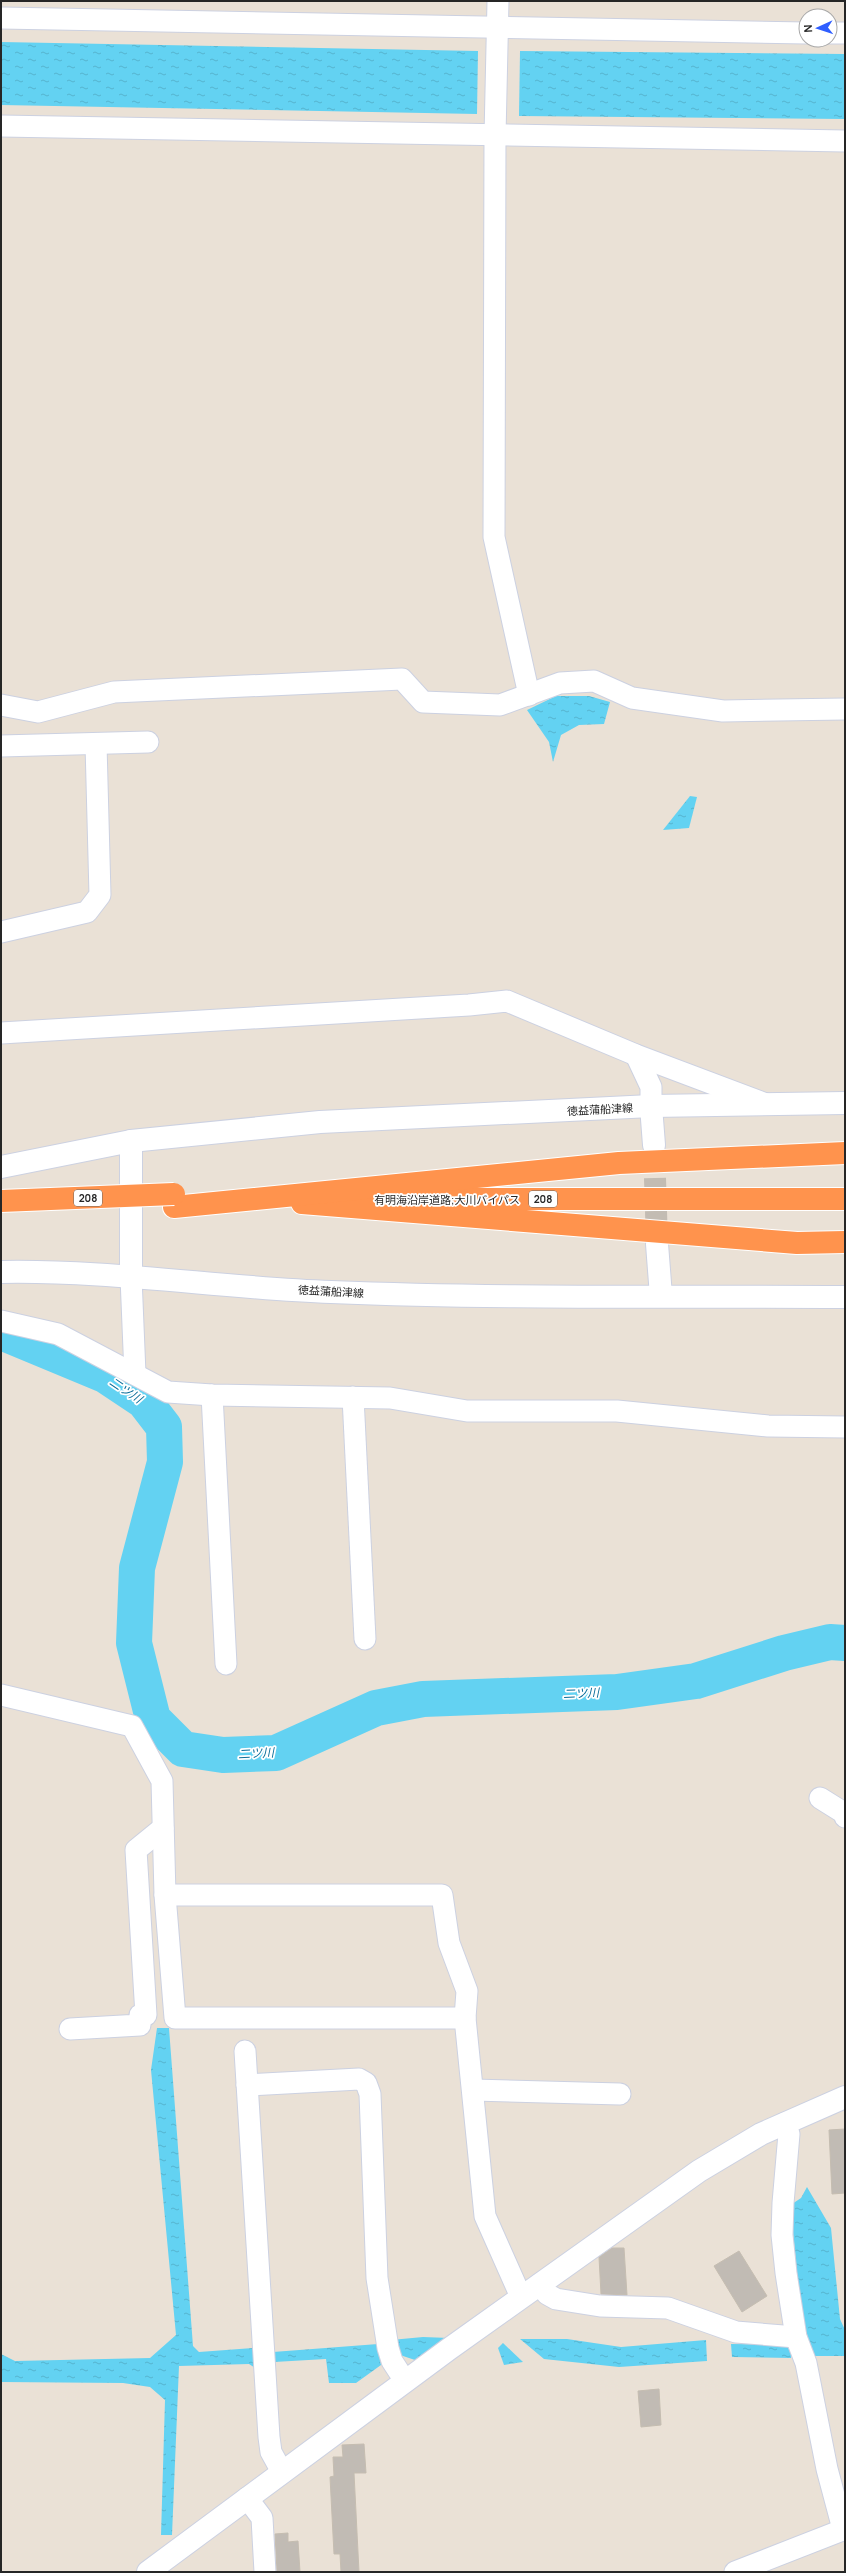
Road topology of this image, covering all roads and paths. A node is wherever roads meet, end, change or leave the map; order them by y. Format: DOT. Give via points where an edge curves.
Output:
graph roads {
  1 [pos="498,1"];
  2 [pos="1,18"];
  3 [pos="498,27"];
  4 [pos="798,33"];
  5 [pos="1,126"];
  6 [pos="495,133"];
  7 [pos="845,141"];
  8 [pos="528,695"];
  9 [pos="1,705"];
  10 [pos="845,708"];
  11 [pos="148,742"];
  12 [pos="96,744"];
  13 [pos="1,746"];
  14 [pos="1,932"];
  15 [pos="1,1033"];
  16 [pos="636,1055"];
  17 [pos="845,1103"];
  18 [pos="767,1105"];
  19 [pos="651,1106"];
  20 [pos="131,1141"];
  21 [pos="654,1145"];
  22 [pos="845,1153"];
  23 [pos="1,1167"];
  24 [pos="242,1199"];
  25 [pos="845,1199"];
  26 [pos="174,1200"];
  27 [pos="1,1201"];
  28 [pos="1,1213"];
  29 [pos="845,1242"];
  30 [pos="657,1244"];
  31 [pos="1,1272"];
  32 [pos="131,1277"];
  33 [pos="661,1296"];
  34 [pos="845,1297"];
  35 [pos="1,1321"];
  36 [pos="135,1374"];
  37 [pos="212,1395"];
  38 [pos="353,1397"];
  39 [pos="845,1427"];
  40 [pos="365,1640"];
  41 [pos="226,1664"];
  42 [pos="1,1695"];
  43 [pos="820,1798"];
  44 [pos="845,1814"];
  45 [pos="163,1828"];
  46 [pos="165,1895"];
  47 [pos="465,2018"];
  48 [pos="70,2029"];
  49 [pos="245,2051"];
  50 [pos="247,2085"];
  51 [pos="473,2090"];
  52 [pos="620,2094"];
  53 [pos="845,2097"];
  54 [pos="785,2123"];
  55 [pos="540,2284"];
  56 [pos="521,2297"];
  57 [pos="796,2337"];
  58 [pos="405,2381"];
  59 [pos="282,2472"];
  60 [pos="247,2498"];
  61 [pos="844,2529"];
  62 [pos="148,2572"];
  63 [pos="265,2572"];
  64 [pos="735,2572"];
  1 -- 3 [label="street"];
  2 -- 3 [label="street"];
  3 -- 4 [label="street"];
  3 -- 6 [label="street"];
  5 -- 6 [label="street"];
  6 -- 7 [label="street"];
  6 -- 8 [label="street" via="494,537"];
  8 -- 9 [label="street" via="500,705 423,702 402,679 114,692 38,712"];
  8 -- 10 [label="street" via="560,683 594,681 632,698 723,711"];
  11 -- 12 [label="street"];
  12 -- 13 [label="street"];
  12 -- 14 [label="street" via="100,895 87,912"];
  15 -- 16 [label="street" via="507,1001"];
  16 -- 18 [label="street"];
  16 -- 19 [label="street" via="651,1087"];
  17 -- 18 [label="main road, 徳益蒲船津線"];
  18 -- 19 [label="main road, 徳益蒲船津線"];
  19 -- 20 [label="main road, 徳益蒲船津線" via="320,1122"];
  19 -- 21 [label="main road"];
  20 -- 23 [label="main road, 徳益蒲船津線"];
  20 -- 32 [label="main road"];
  22 -- 24 [label="highway" via="619,1163"];
  24 -- 25 [label="highway, 有明海沿岸道路;大川バイパス / 208"];
  24 -- 26 [label="highway, 有明海沿岸道路;大川バイパス / 208"];
  24 -- 29 [label="highway" via="797,1243"];
  26 -- 27 [label="highway, 有明海沿岸道路;大川バイパス / 208, bridge"];
  26 -- 28 [label="highway, 有明海沿岸道路;大川バイパス / 208"];
  30 -- 33 [label="main road"];
  31 -- 32 [label="main road, 徳益蒲船津線"];
  32 -- 33 [label="main road, 徳益蒲船津線" via="329,1292"];
  32 -- 36 [label="street"];
  33 -- 34 [label="main road, 徳益蒲船津線"];
  35 -- 36 [label="street" via="58,1334"];
  36 -- 37 [label="street" via="168,1392"];
  37 -- 38 [label="street"];
  37 -- 41 [label="street"];
  38 -- 39 [label="street" via="390,1398 467,1411 617,1411 768,1426"];
  38 -- 40 [label="street"];
  42 -- 45 [label="street" via="132,1726 162,1782"];
  43 -- 44 [label="street"];
  45 -- 46 [label="street"];
  45 -- 48 [label="street" via="136,1850 146,2015 140,2015 140,2025"];
  46 -- 47 [label="street" via="442,1895 449,1943 467,1991"];
  46 -- 47 [label="street" via="175,2018"];
  47 -- 51 [label="street"];
  49 -- 50 [label="street"];
  50 -- 58 [label="street" via="358,2079 366,2083 370,2094 376,2265 385,2336 392,2361"];
  50 -- 59 [label="street" via="269,2441 271,2452"];
  51 -- 52 [label="street"];
  51 -- 56 [label="street" via="485,2216"];
  53 -- 54 [label="main road"];
  54 -- 55 [label="main road" via="761,2134 699,2171"];
  54 -- 57 [label="street" via="789,2134 782,2235"];
  55 -- 56 [label="main road"];
  55 -- 57 [label="street" via="547,2294 556,2299 600,2306 668,2308 736,2332"];
  56 -- 58 [label="main road"];
  57 -- 61 [label="street" via="806,2363 827,2469"];
  58 -- 59 [label="main road"];
  59 -- 60 [label="main road"];
  60 -- 62 [label="main road"];
  60 -- 63 [label="street" via="262,2518"];
  61 -- 64 [label="street"];
}
